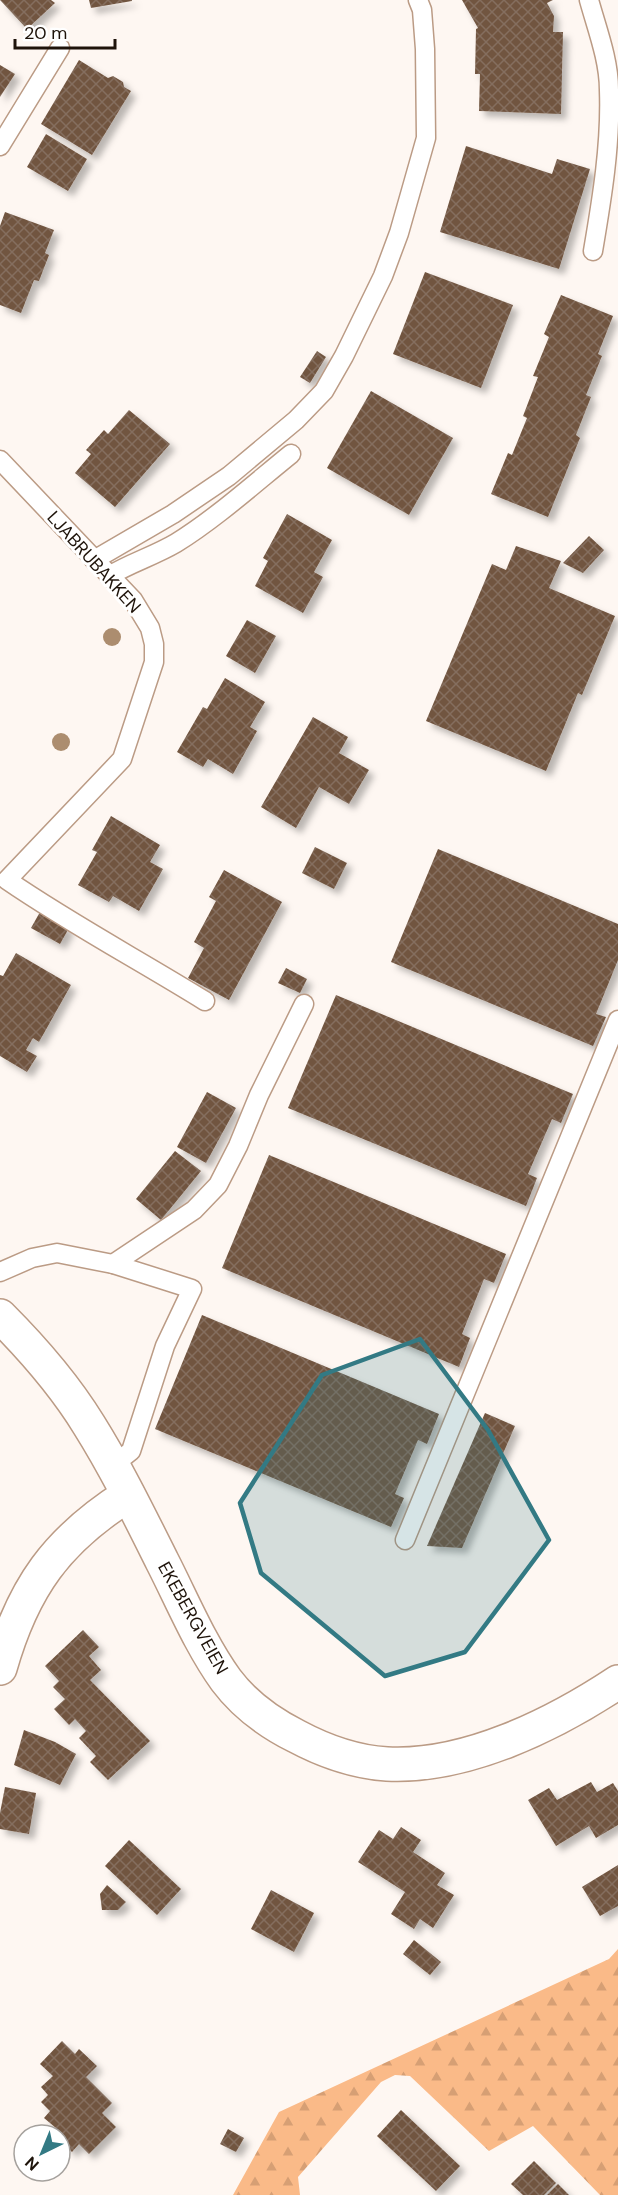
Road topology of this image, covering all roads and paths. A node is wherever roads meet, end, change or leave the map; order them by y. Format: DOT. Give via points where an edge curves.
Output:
graph roads {
  1 [pos="418,0"];
  2 [pos="590,0"];
  3 [pos="60,48"];
  4 [pos="0,146"];
  5 [pos="593,251"];
  6 [pos="291,454"];
  7 [pos="0,460"];
  8 [pos="94,560"];
  9 [pos="109,576"];
  10 [pos="205,1001"];
  11 [pos="304,1004"];
  12 [pos="618,1020"];
  13 [pos="113,1264"];
  14 [pos="0,1272"];
  15 [pos="0,1316"];
  16 [pos="112,1466"];
  17 [pos="128,1496"];
  18 [pos="405,1540"];
  19 [pos="0,1668"];
  20 [pos="618,1682"];
  1 -- 8 [label="lane" via="425,49 426,138 399,233 382,276 324,391 229,476"];
  2 -- 5 [label="lane" via="609,89 606,174"];
  3 -- 4 [label="lane"];
  6 -- 9 [label="lane" via="179,541"];
  7 -- 8 [label="lane, LJABRUBAKKEN"];
  8 -- 9 [label="lane, LJABRUBAKKEN"];
  9 -- 10 [label="lane, LJABRUBAKKEN" via="133,600 150,628 154,644 154,663 126,748 122,759 7,880"];
  11 -- 13 [label="lane" via="218,1185 194,1210"];
  12 -- 18 [label="lane"];
  13 -- 14 [label="lane" via="57,1253 32,1258"];
  13 -- 16 [label="lane" via="192,1289 165,1346 132,1451"];
  15 -- 16 [label="main road, EKEBERGVEIEN" via="62,1387 89,1424"];
  16 -- 17 [label="main road, EKEBERGVEIEN"];
  17 -- 19 [label="main road" via="78,1533 42,1574 21,1606"];
  17 -- 20 [label="main road, EKEBERGVEIEN" via="227,1680 262,1714 321,1748 385,1764 447,1759 539,1727"];
}
